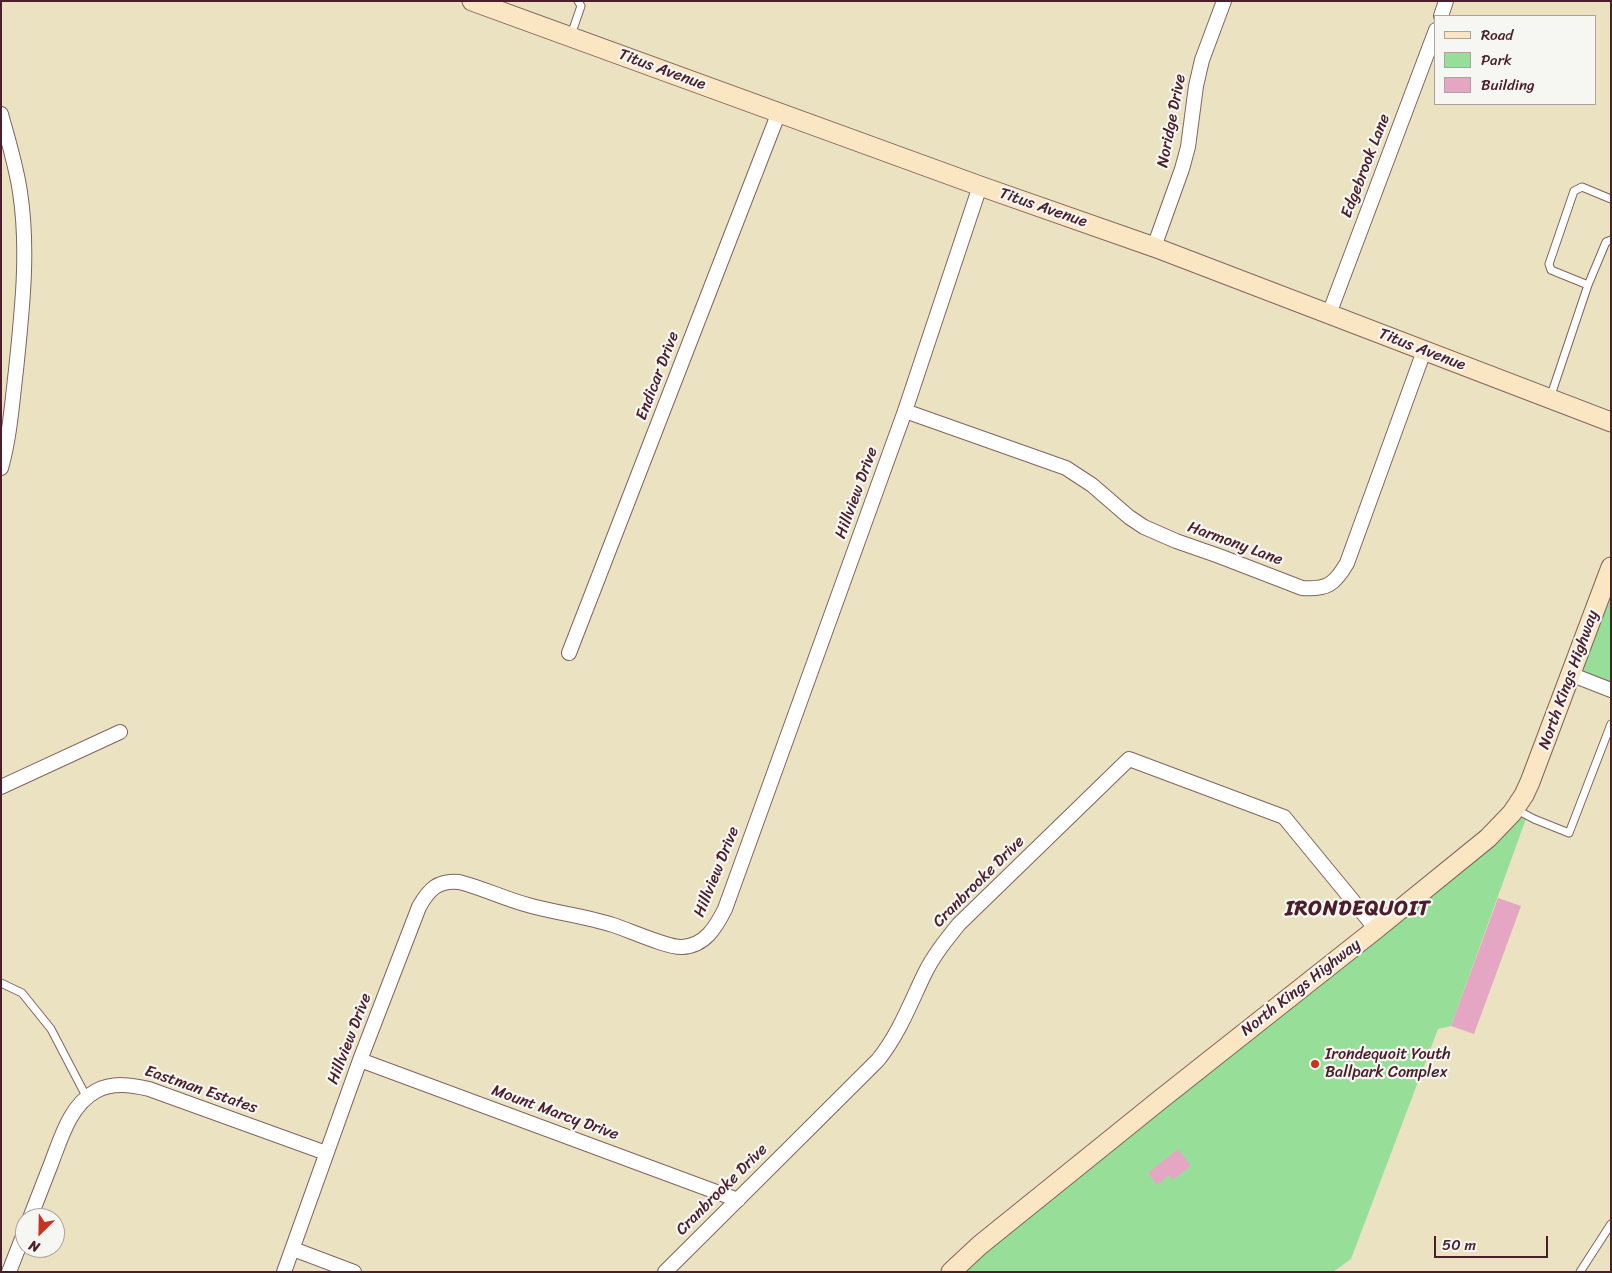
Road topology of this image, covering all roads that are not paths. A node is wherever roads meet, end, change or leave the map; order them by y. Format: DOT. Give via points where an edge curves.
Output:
graph roads {
  1 [pos="472,1"];
  2 [pos="578,1"];
  3 [pos="1224,1"];
  4 [pos="1446,1"];
  5 [pos="1441,15"];
  6 [pos="1434,35"];
  7 [pos="570,37"];
  8 [pos="779,112"];
  9 [pos="1,114"];
  10 [pos="980,186"];
  11 [pos="1611,199"];
  12 [pos="1611,240"];
  13 [pos="1154,247"];
  14 [pos="1588,285"];
  15 [pos="1329,314"];
  16 [pos="1424,351"];
  17 [pos="1549,399"];
  18 [pos="905,411"];
  19 [pos="1611,422"];
  20 [pos="1,468"];
  21 [pos="1611,567"];
  22 [pos="569,653"];
  23 [pos="1570,674"];
  24 [pos="1611,690"];
  25 [pos="1611,724"];
  26 [pos="120,732"];
  27 [pos="1,787"];
  28 [pos="1515,809"];
  29 [pos="1376,929"];
  30 [pos="1,982"];
  31 [pos="360,1060"];
  32 [pos="87,1098"];
  33 [pos="326,1153"];
  34 [pos="738,1200"];
  35 [pos="34,1208"];
  36 [pos="1611,1224"];
  37 [pos="293,1249"];
  38 [pos="15,1257"];
  39 [pos="9,1272"];
  40 [pos="284,1272"];
  41 [pos="354,1272"];
  42 [pos="665,1272"];
  43 [pos="951,1272"];
  44 [pos="1580,1272"];
  1 -- 7 [label="main road, Titus Avenue"];
  2 -- 7 [label="lane" via="581,6"];
  3 -- 13 [label="street, Noridge Drive" via="1202,60 1182,169"];
  4 -- 5 [label="street"];
  6 -- 15 [label="street, Edgebrook Lane"];
  7 -- 8 [label="main road, Titus Avenue"];
  8 -- 10 [label="main road, Titus Avenue"];
  8 -- 22 [label="street, Endicar Drive"];
  9 -- 20 [label="street" via="20,193 24,282 10,425"];
  10 -- 13 [label="main road, Titus Avenue"];
  10 -- 18 [label="street, Hillview Drive"];
  11 -- 14 [label="lane" via="1582,187 1574,191 1549,264 1550,270"];
  12 -- 14 [label="lane" via="1606,242"];
  13 -- 15 [label="main road, Titus Avenue"];
  14 -- 17 [label="lane"];
  15 -- 16 [label="main road, Titus Avenue"];
  16 -- 17 [label="main road, Titus Avenue"];
  16 -- 18 [label="street, Harmony Lane" via="1347,563 1338,578 1315,589 1302,588 1144,527 1066,468"];
  17 -- 19 [label="main road, Titus Avenue"];
  18 -- 31 [label="street, Hillview Drive" via="718,924 707,937 681,948 611,925 527,905 459,882 439,884 430,890 419,907"];
  21 -- 23 [label="main road, North Kings Highway"];
  23 -- 24 [label="street"];
  23 -- 28 [label="main road, North Kings Highway" via="1530,782"];
  25 -- 28 [label="lane" via="1569,833"];
  26 -- 27 [label="street"];
  28 -- 29 [label="main road, North Kings Highway" via="1488,838"];
  29 -- 34 [label="street, Cranbrooke Drive" via="1284,817 1129,759 959,924 924,973 898,1032 882,1055"];
  29 -- 43 [label="main road, North Kings Highway" via="1154,1104"];
  30 -- 32 [label="lane" via="22,993 51,1028"];
  31 -- 33 [label="street, Hillview Drive"];
  31 -- 34 [label="street, Mount Marcy Drive"];
  32 -- 33 [label="street, Eastman Estates" via="97,1090 113,1086 148,1089"];
  32 -- 35 [label="street, Eastman Estates" via="73,1113"];
  33 -- 37 [label="street, Hillview Drive"];
  34 -- 42 [label="street, Cranbrooke Drive"];
  36 -- 44 [label="lane"];
  37 -- 40 [label="street, Hillview Drive"];
  37 -- 41 [label="street"];
  38 -- 39 [label="street"];
}
